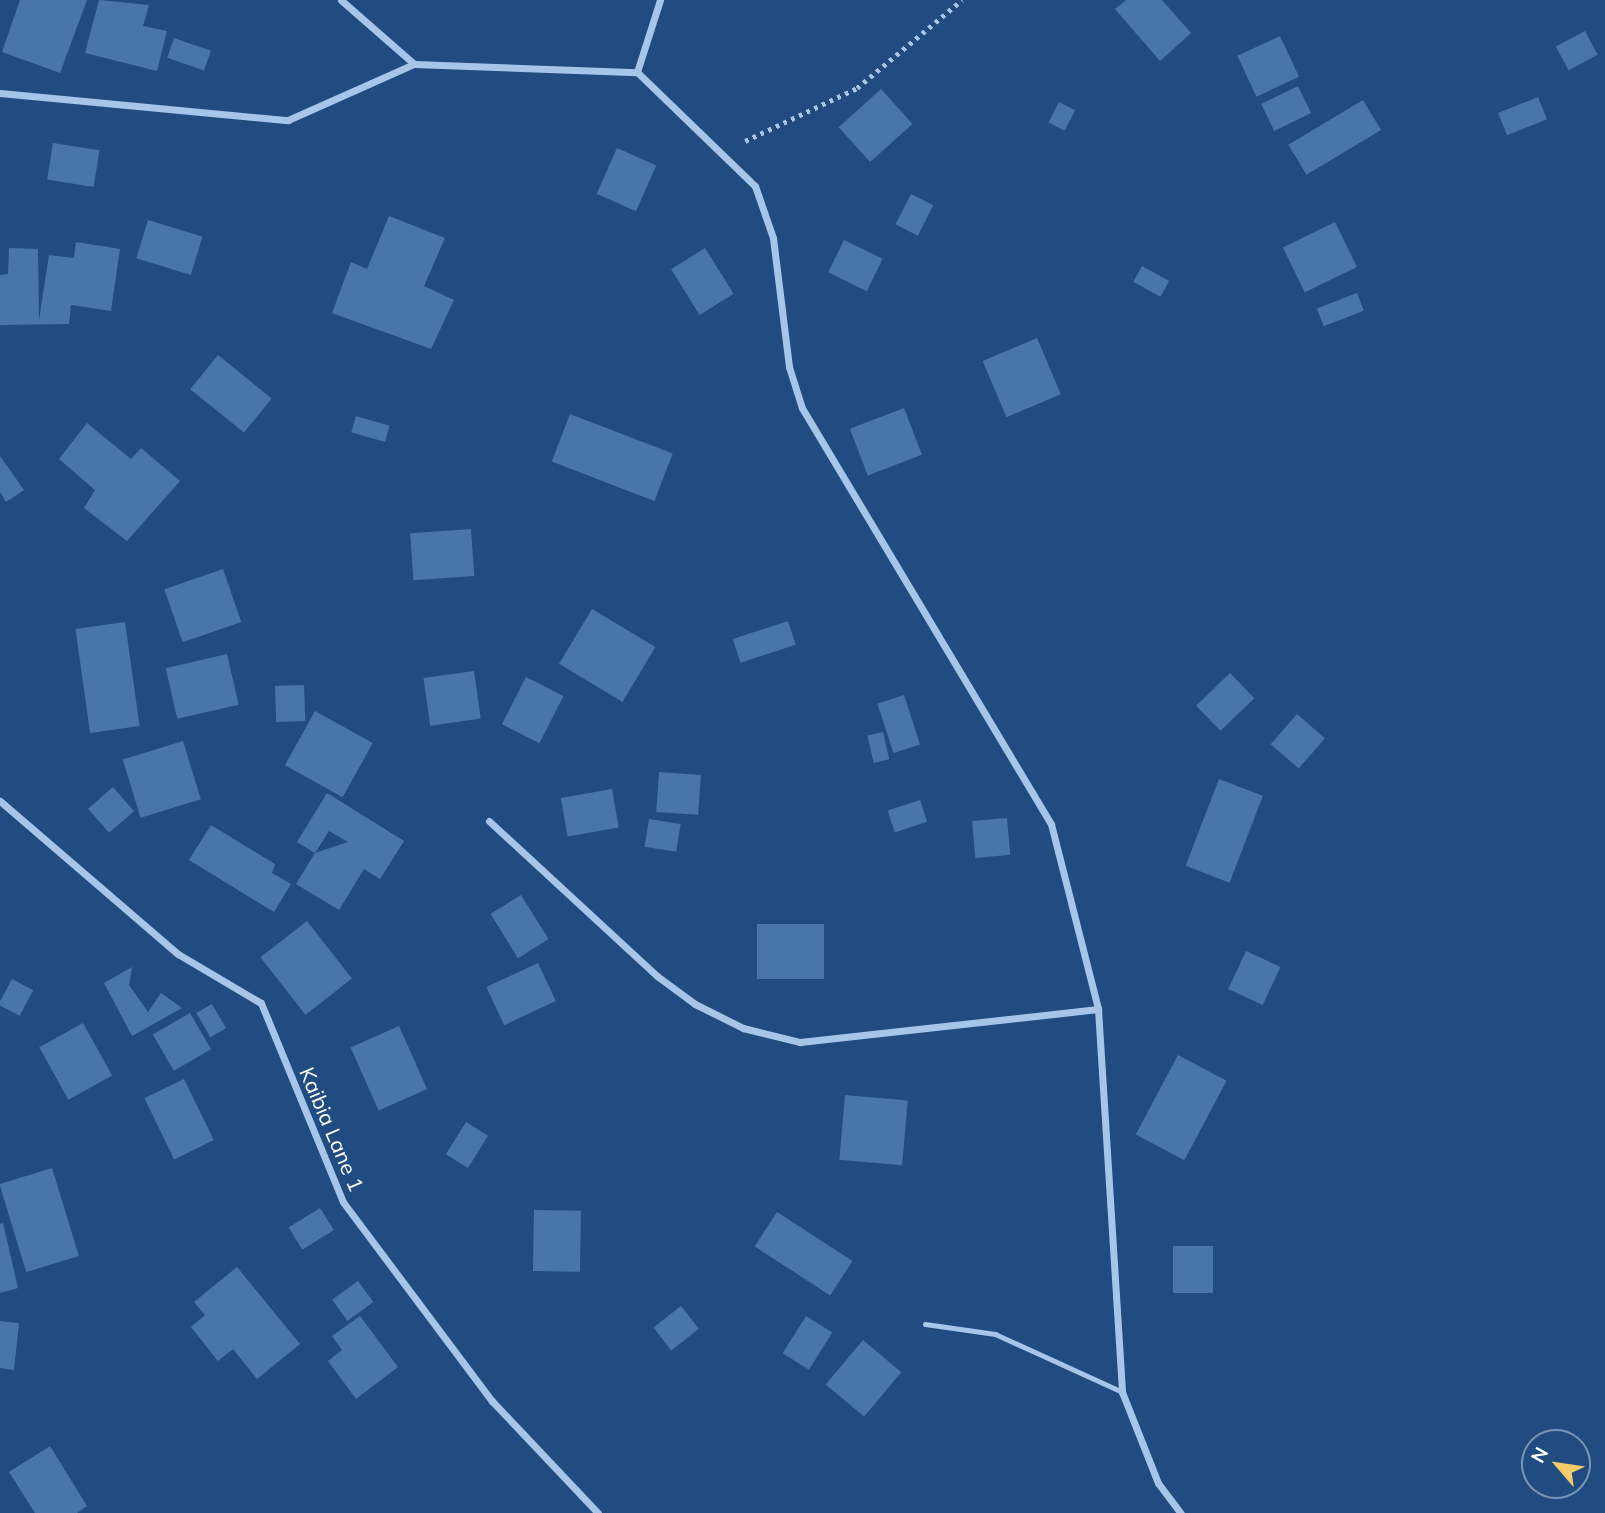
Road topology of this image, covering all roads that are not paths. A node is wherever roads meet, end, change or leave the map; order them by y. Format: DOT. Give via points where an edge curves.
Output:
graph roads {
  1 [pos="341,0"];
  2 [pos="660,0"];
  3 [pos="414,64"];
  4 [pos="637,72"];
  5 [pos="0,93"];
  6 [pos="0,801"];
  7 [pos="489,821"];
  8 [pos="1098,1009"];
  9 [pos="925,1324"];
  10 [pos="1122,1391"];
  11 [pos="597,1513"];
  12 [pos="1181,1513"];
  1 -- 3 [label="street"];
  2 -- 4 [label="street"];
  3 -- 4 [label="street"];
  3 -- 5 [label="street" via="288,120"];
  4 -- 8 [label="street" via="716,155 755,186 764,212 789,367 802,408 1051,824"];
  6 -- 11 [label="street, Kaibia Lane 1" via="178,954 261,1003 343,1202 492,1401"];
  7 -- 8 [label="street" via="657,976 743,1028 800,1042"];
  8 -- 10 [label="street"];
  9 -- 10 [label="lane" via="995,1334"];
  10 -- 12 [label="street" via="1158,1483"];
}
